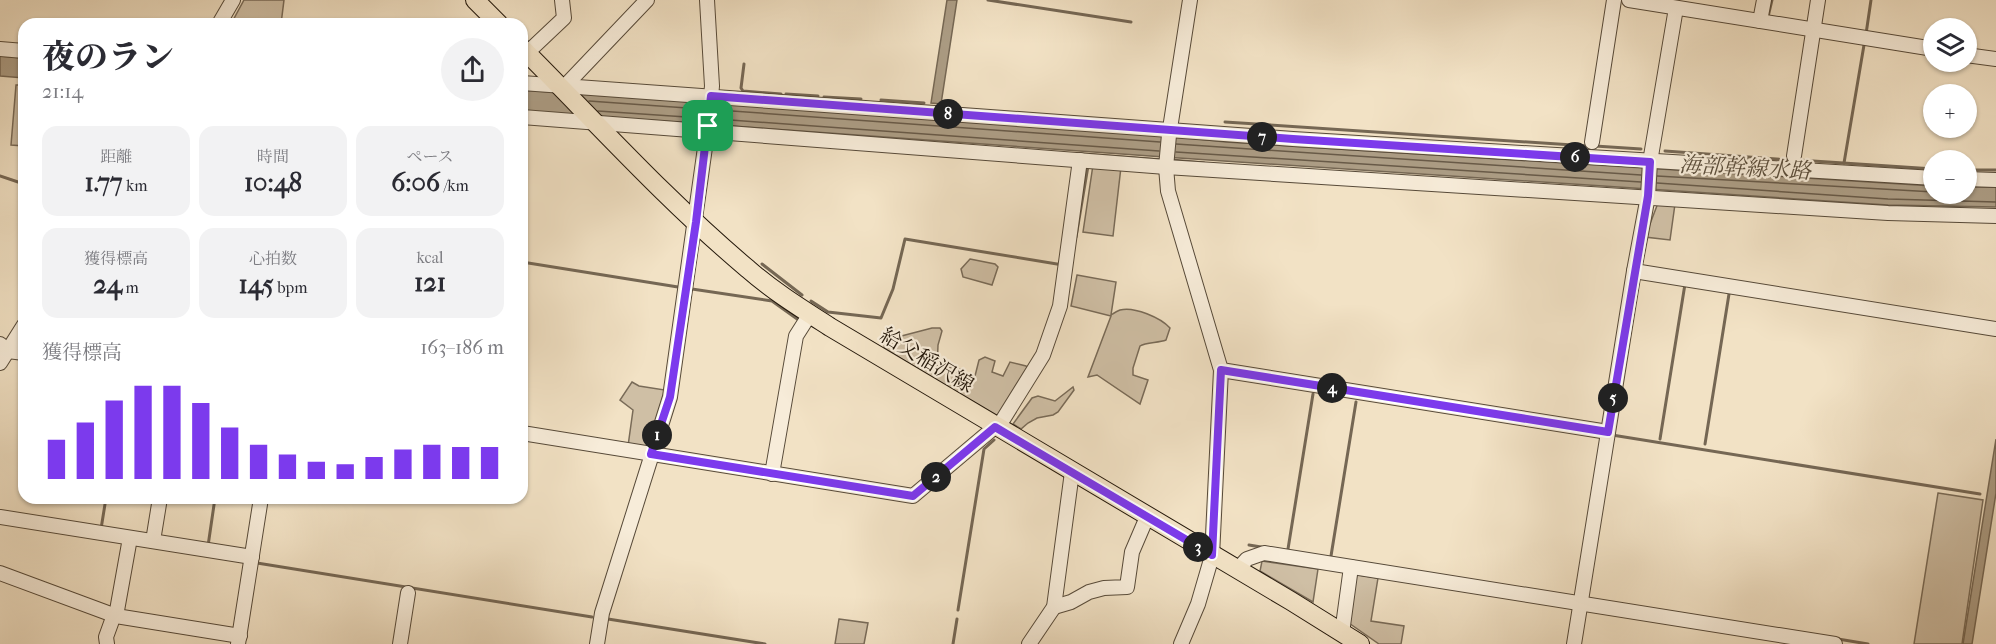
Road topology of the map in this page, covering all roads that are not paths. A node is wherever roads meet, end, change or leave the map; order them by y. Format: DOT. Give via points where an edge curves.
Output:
graph roads {
  1 [pos="233,0"];
  2 [pos="475,0"];
  3 [pos="562,0"];
  4 [pos="647,0"];
  5 [pos="707,0"];
  6 [pos="1190,0"];
  7 [pos="1614,0"];
  8 [pos="1629,0"];
  9 [pos="1764,0"];
  10 [pos="1818,0"];
  11 [pos="1676,8"];
  12 [pos="222,18"];
  13 [pos="493,18"];
  14 [pos="1760,21"];
  15 [pos="1813,30"];
  16 [pos="528,47"];
  17 [pos="1923,47"];
  18 [pos="0,49"];
  19 [pos="18,50"];
  20 [pos="528,54"];
  21 [pos="1977,56"];
  22 [pos="1996,59"];
  23 [pos="528,84"];
  24 [pos="563,88"];
  25 [pos="711,99"];
  26 [pos="528,117"];
  27 [pos="592,120"];
  28 [pos="708,128"];
  29 [pos="1169,133"];
  30 [pos="1592,141"];
  31 [pos="1794,156"];
  32 [pos="1080,160"];
  33 [pos="1650,162"];
  34 [pos="1166,165"];
  35 [pos="1923,177"];
  36 [pos="1977,179"];
  37 [pos="1996,180"];
  38 [pos="1648,197"];
  39 [pos="1996,216"];
  40 [pos="696,222"];
  41 [pos="1634,271"];
  42 [pos="810,314"];
  43 [pos="1996,329"];
  44 [pos="18,332"];
  45 [pos="4,347"];
  46 [pos="0,363"];
  47 [pos="1221,370"];
  48 [pos="995,427"];
  49 [pos="1608,432"];
  50 [pos="528,435"];
  51 [pos="651,454"];
  52 [pos="1072,472"];
  53 [pos="772,474"];
  54 [pos="159,504"];
  55 [pos="260,504"];
  56 [pos="0,517"];
  57 [pos="1147,517"];
  58 [pos="130,538"];
  59 [pos="153,541"];
  60 [pos="1212,555"];
  61 [pos="252,557"];
  62 [pos="1351,567"];
  63 [pos="1237,570"];
  64 [pos="0,573"];
  65 [pos="408,593"];
  66 [pos="1580,603"];
  67 [pos="1054,607"];
  68 [pos="115,615"];
  69 [pos="1342,633"];
  70 [pos="239,640"];
  71 [pos="107,644"];
  72 [pos="400,644"];
  73 [pos="597,644"];
  74 [pos="1029,644"];
  75 [pos="1181,644"];
  76 [pos="1360,644"];
  77 [pos="1574,644"];
  78 [pos="1835,644"];
  1 -- 12 [label="street"];
  2 -- 13 [label="main road"];
  3 -- 16 [label="street" via="564,18"];
  4 -- 24 [label="street"];
  5 -- 25 [label="street"];
  6 -- 29 [label="street"];
  7 -- 30 [label="street"];
  8 -- 11 [label="street"];
  9 -- 14 [label="street"];
  10 -- 15 [label="street"];
  11 -- 14 [label="street"];
  11 -- 33 [label="street"];
  14 -- 15 [label="street"];
  15 -- 17 [label="street"];
  15 -- 31 [label="street"];
  18 -- 19 [label="street"];
  20 -- 24 [label="main road, 給父稲沢線"];
  21 -- 22 [label="street"];
  23 -- 24 [label="street"];
  24 -- 25 [label="street"];
  24 -- 27 [label="main road, 給父稲沢線"];
  25 -- 28 [label="street"];
  25 -- 29 [label="street"];
  26 -- 27 [label="street"];
  27 -- 28 [label="street"];
  27 -- 40 [label="main road, 給父稲沢線"];
  28 -- 32 [label="street"];
  28 -- 40 [label="street"];
  29 -- 33 [label="street"];
  29 -- 34 [label="street"];
  32 -- 34 [label="street"];
  32 -- 48 [label="street" via="1060,306 1043,355"];
  33 -- 35 [label="street"];
  33 -- 38 [label="street"];
  34 -- 38 [label="street"];
  34 -- 47 [label="street" via="1168,191"];
  36 -- 37 [label="street"];
  38 -- 39 [label="street"];
  38 -- 41 [label="street"];
  40 -- 42 [label="main road, 給父稲沢線" via="748,270"];
  40 -- 51 [label="street" via="670,397"];
  41 -- 43 [label="street"];
  41 -- 49 [label="street"];
  42 -- 48 [label="main road, 給父稲沢線"];
  42 -- 53 [label="street" via="796,336"];
  44 -- 45 [label="street"];
  45 -- 46 [label="street"];
  47 -- 49 [label="street"];
  47 -- 60 [label="street"];
  48 -- 52 [label="main road, 給父稲沢線"];
  48 -- 53 [label="street" via="913,496"];
  49 -- 66 [label="street"];
  50 -- 51 [label="street"];
  51 -- 53 [label="street"];
  51 -- 73 [label="street" via="602,613"];
  52 -- 57 [label="main road, 給父稲沢線"];
  52 -- 67 [label="street"];
  54 -- 59 [label="street"];
  55 -- 61 [label="street"];
  56 -- 58 [label="street"];
  57 -- 60 [label="main road, 給父稲沢線"];
  57 -- 67 [label="street" via="1132,552 1127,587 1089,592"];
  58 -- 59 [label="street"];
  58 -- 68 [label="street"];
  59 -- 61 [label="street"];
  60 -- 63 [label="main road, 給父稲沢線"];
  60 -- 75 [label="street"];
  61 -- 70 [label="street"];
  62 -- 63 [label="street" via="1264,554 1246,559"];
  62 -- 66 [label="street"];
  62 -- 69 [label="street"];
  63 -- 69 [label="main road, 給父稲沢線"];
  64 -- 68 [label="street"];
  65 -- 72 [label="street"];
  66 -- 77 [label="street"];
  66 -- 78 [label="street"];
  67 -- 74 [label="street"];
  68 -- 70 [label="street"];
  68 -- 71 [label="street"];
  69 -- 76 [label="main road, 給父稲沢線"];
}
